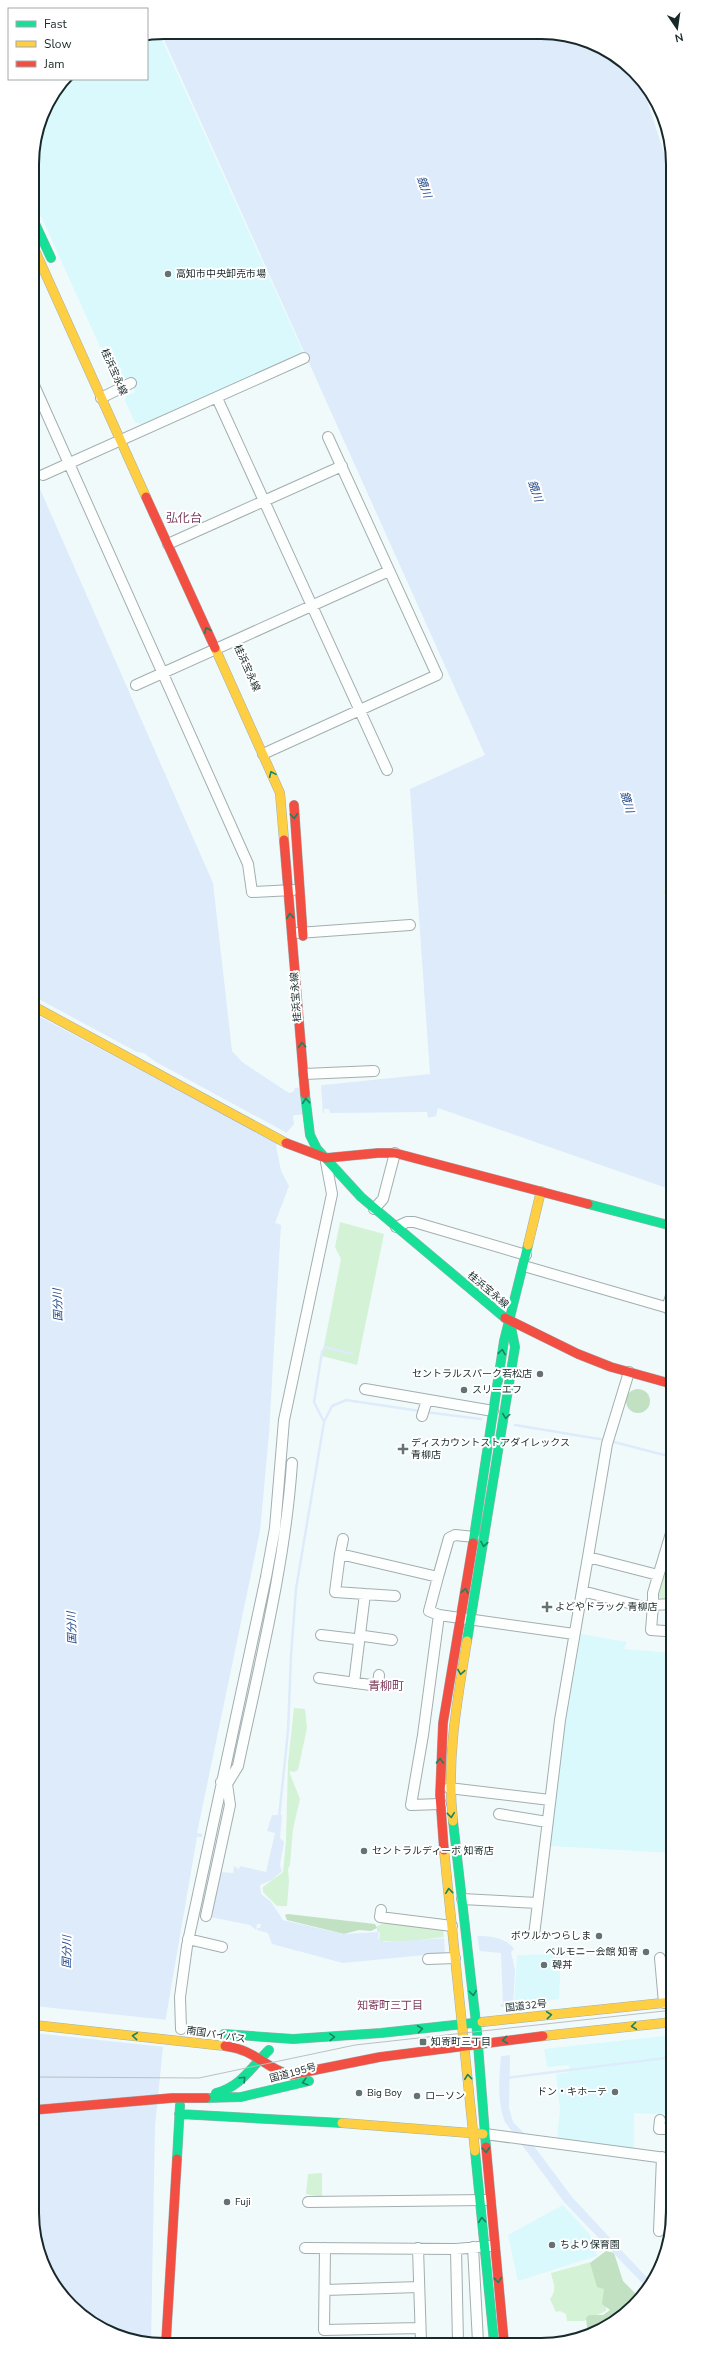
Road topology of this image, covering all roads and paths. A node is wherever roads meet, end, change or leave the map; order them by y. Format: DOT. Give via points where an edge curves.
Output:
graph roads {
  1 [pos="39,232"];
  2 [pos="47,249"];
  3 [pos="39,253"];
  4 [pos="39,264"];
  5 [pos="56,270"];
  6 [pos="304,358"];
  7 [pos="107,383"];
  8 [pos="131,383"];
  9 [pos="113,396"];
  10 [pos="101,398"];
  11 [pos="216,398"];
  12 [pos="39,399"];
  13 [pos="126,426"];
  14 [pos="328,437"];
  15 [pos="128,440"];
  16 [pos="68,463"];
  17 [pos="342,466"];
  18 [pos="43,475"];
  19 [pos="264,502"];
  20 [pos="168,544"];
  21 [pos="389,571"];
  22 [pos="312,606"];
  23 [pos="216,650"];
  24 [pos="162,674"];
  25 [pos="136,685"];
  26 [pos="360,710"];
  27 [pos="270,751"];
  28 [pos="386,770"];
  29 [pos="291,794"];
  30 [pos="288,890"];
  31 [pos="300,890"];
  32 [pos="410,925"];
  33 [pos="292,933"];
  34 [pos="302,933"];
  35 [pos="304,948"];
  36 [pos="306,987"];
  37 [pos="39,1009"];
  38 [pos="374,1071"];
  39 [pos="308,1079"];
  40 [pos="395,1153"];
  41 [pos="325,1158"];
  42 [pos="542,1191"];
  43 [pos="374,1209"];
  44 [pos="666,1224"];
  45 [pos="396,1227"];
  46 [pos="526,1255"];
  47 [pos="524,1266"];
  48 [pos="666,1307"];
  49 [pos="510,1322"];
  50 [pos="629,1372"];
  51 [pos="666,1382"];
  52 [pos="365,1389"];
  53 [pos="427,1400"];
  54 [pos="493,1411"];
  55 [pos="422,1416"];
  56 [pos="292,1463"];
  57 [pos="474,1537"];
  58 [pos="343,1539"];
  59 [pos="666,1549"];
  60 [pos="340,1554"];
  61 [pos="588,1557"];
  62 [pos="658,1574"];
  63 [pos="438,1577"];
  64 [pos="582,1591"];
  65 [pos="365,1594"];
  66 [pos="395,1596"];
  67 [pos="666,1604"];
  68 [pos="653,1605"];
  69 [pos="439,1615"];
  70 [pos="460,1616"];
  71 [pos="471,1618"];
  72 [pos="665,1631"];
  73 [pos="574,1634"];
  74 [pos="321,1635"];
  75 [pos="359,1638"];
  76 [pos="392,1640"];
  77 [pos="379,1675"];
  78 [pos="319,1678"];
  79 [pos="354,1683"];
  80 [pos="224,1783"];
  81 [pos="450,1788"];
  82 [pos="550,1800"];
  83 [pos="440,1804"];
  84 [pos="499,1814"];
  85 [pos="547,1822"];
  86 [pos="462,1898"];
  87 [pos="538,1903"];
  88 [pos="381,1910"];
  89 [pos="206,1916"];
  90 [pos="452,1928"];
  91 [pos="534,1935"];
  92 [pos="188,1939"];
  93 [pos="222,1947"];
  94 [pos="455,1956"];
  95 [pos="660,1958"];
  96 [pos="428,1959"];
  97 [pos="666,1991"];
  98 [pos="666,2002"];
  99 [pos="476,2022"];
  100 [pos="666,2023"];
  101 [pos="462,2024"];
  102 [pos="39,2026"];
  103 [pos="181,2029"];
  104 [pos="381,2033"];
  105 [pos="218,2034"];
  106 [pos="293,2039"];
  107 [pos="478,2043"];
  108 [pos="465,2045"];
  109 [pos="410,2053"];
  110 [pos="260,2059"];
  111 [pos="176,2097"];
  112 [pos="39,2110"];
  113 [pos="179,2114"];
  114 [pos="660,2120"];
  115 [pos="666,2129"];
  116 [pos="474,2134"];
  117 [pos="485,2134"];
  118 [pos="662,2157"];
  119 [pos="666,2158"];
  120 [pos="485,2200"];
  121 [pos="308,2202"];
  122 [pos="659,2231"];
  123 [pos="489,2246"];
  124 [pos="473,2247"];
  125 [pos="305,2248"];
  126 [pos="325,2248"];
  127 [pos="418,2248"];
  128 [pos="456,2249"];
  129 [pos="419,2287"];
  130 [pos="324,2290"];
  131 [pos="420,2328"];
  132 [pos="166,2338"];
  133 [pos="421,2338"];
  134 [pos="458,2338"];
  135 [pos="478,2338"];
  136 [pos="494,2338"];
  137 [pos="503,2338"];
  1 -- 2 [label="main road"];
  2 -- 3 [label="street"];
  2 -- 5 [label="main road"];
  4 -- 10 [label="main road, 桂浜宝永線"];
  6 -- 11 [label="street"];
  7 -- 9 [label="main road, 桂浜宝永線"];
  8 -- 9 [label="street"];
  9 -- 10 [label="street"];
  10 -- 15 [label="main road, 桂浜宝永線"];
  11 -- 15 [label="street"];
  11 -- 19 [label="street"];
  12 -- 16 [label="street"];
  13 -- 15 [label="main road, 桂浜宝永線"];
  14 -- 17 [label="street"];
  15 -- 16 [label="street"];
  15 -- 20 [label="main road, 桂浜宝永線"];
  16 -- 18 [label="street"];
  16 -- 24 [label="street"];
  17 -- 19 [label="street"];
  17 -- 21 [label="street"];
  19 -- 20 [label="street"];
  19 -- 22 [label="street"];
  23 -- 20 [label="main road, 桂浜宝永線, one-way"];
  21 -- 22 [label="street"];
  21 -- 26 [label="street" via="437,675"];
  22 -- 23 [label="street"];
  22 -- 26 [label="street"];
  23 -- 24 [label="street"];
  23 -- 27 [label="main road, 桂浜宝永線"];
  24 -- 25 [label="street"];
  24 -- 30 [label="street" via="248,864 252,892"];
  26 -- 27 [label="street"];
  26 -- 28 [label="street"];
  30 -- 27 [label="main road, 桂浜宝永線, one-way" via="283,807"];
  29 -- 31 [label="main road, one-way"];
  30 -- 31 [label="street"];
  33 -- 30 [label="main road, 桂浜宝永線, one-way"];
  31 -- 34 [label="main road"];
  32 -- 34 [label="street"];
  33 -- 34 [label="street"];
  39 -- 33 [label="main road, 桂浜宝永線, one-way"];
  34 -- 35 [label="main road"];
  36 -- 39 [label="main road, 桂浜宝永線"];
  37 -- 41 [label="main road" via="288,1144"];
  38 -- 39 [label="street"];
  39 -- 41 [label="main road, 桂浜宝永線" via="311,1117"];
  40 -- 41 [label="main road" via="374,1152"];
  40 -- 42 [label="main road"];
  40 -- 43 [label="street" via="382,1199"];
  41 -- 43 [label="main road, 桂浜宝永線"];
  41 -- 80 [label="street" via="332,1194 284,1420 275,1528"];
  42 -- 44 [label="main road"];
  42 -- 46 [label="main road"];
  43 -- 45 [label="main road, 桂浜宝永線"];
  45 -- 46 [label="street" via="414,1222"];
  45 -- 49 [label="main road, 桂浜宝永線"];
  46 -- 47 [label="main road"];
  47 -- 48 [label="street"];
  47 -- 49 [label="main road"];
  49 -- 50 [label="main road, 桂浜宝永線" via="578,1354"];
  54 -- 49 [label="main road, one-way" via="504,1341"];
  49 -- 71 [label="main road, one-way" via="515,1347"];
  50 -- 51 [label="main road, 桂浜宝永線"];
  50 -- 61 [label="street" via="607,1442"];
  52 -- 53 [label="street"];
  53 -- 54 [label="street"];
  53 -- 55 [label="street"];
  54 -- 57 [label="main road"];
  56 -- 80 [label="street" via="285,1532 276,1585 238,1766"];
  57 -- 63 [label="street" via="455,1535 449,1538"];
  70 -- 57 [label="main road, one-way"];
  58 -- 60 [label="street"];
  59 -- 62 [label="street"];
  60 -- 63 [label="street"];
  60 -- 65 [label="street" via="334,1592"];
  61 -- 62 [label="street"];
  61 -- 64 [label="street"];
  62 -- 68 [label="street"];
  63 -- 69 [label="street" via="430,1611"];
  64 -- 68 [label="street" via="644,1607"];
  64 -- 73 [label="street"];
  65 -- 66 [label="street"];
  65 -- 75 [label="street"];
  67 -- 68 [label="street"];
  68 -- 72 [label="street" via="651,1630"];
  69 -- 70 [label="street"];
  69 -- 83 [label="street" via="411,1805"];
  70 -- 71 [label="street"];
  83 -- 70 [label="main road, one-way" via="443,1723"];
  71 -- 73 [label="street"];
  71 -- 81 [label="main road, one-way" via="453,1726"];
  73 -- 82 [label="street"];
  74 -- 75 [label="street"];
  75 -- 76 [label="street" via="364,1636"];
  75 -- 79 [label="street"];
  77 -- 79 [label="street" via="378,1686"];
  78 -- 79 [label="street"];
  80 -- 89 [label="street" via="230,1805"];
  80 -- 92 [label="street"];
  81 -- 82 [label="street"];
  81 -- 86 [label="main road, one-way"];
  82 -- 85 [label="street"];
  90 -- 83 [label="main road, one-way"];
  84 -- 85 [label="street"];
  85 -- 87 [label="street"];
  86 -- 87 [label="street"];
  86 -- 99 [label="main road, one-way"];
  87 -- 91 [label="street"];
  88 -- 90 [label="street" via="380,1917"];
  90 -- 94 [label="main road"];
  92 -- 93 [label="street"];
  92 -- 103 [label="street" via="180,1997"];
  94 -- 96 [label="street"];
  94 -- 101 [label="main road"];
  95 -- 97 [label="street"];
  99 -- 98 [label="main road, 国道32号, one-way"];
  99 -- 101 [label="main road, 国道32号"];
  99 -- 107 [label="main road"];
  100 -- 107 [label="main road, one-way"];
  104 -- 101 [label="main road, 国道32号, one-way"];
  101 -- 108 [label="main road"];
  110 -- 102 [label="main road, 南国バイパス, one-way" via="241,2048"];
  106 -- 104 [label="main road, 南国バイパス, one-way"];
  105 -- 106 [label="main road, 南国バイパス"];
  106 -- 110 [label="main road, 国道195号" via="279,2044"];
  107 -- 108 [label="main road"];
  107 -- 117 [label="main road"];
  108 -- 109 [label="main road"];
  116 -- 108 [label="main road, one-way"];
  109 -- 110 [label="main road, 南国バイパス" via="290,2075 278,2071"];
  109 -- 111 [label="main road, 国道195号, one-way" via="263,2093 235,2097"];
  111 -- 110 [label="main road, 国道195号, one-way" via="229,2089 243,2080"];
  111 -- 112 [label="main road, 国道195号"];
  111 -- 113 [label="main road"];
  113 -- 116 [label="main road" via="424,2128"];
  113 -- 132 [label="main road"];
  114 -- 115 [label="street" via="659,2129"];
  116 -- 117 [label="main road"];
  116 -- 120 [label="main road"];
  117 -- 118 [label="street"];
  117 -- 120 [label="main road, one-way"];
  118 -- 119 [label="street"];
  118 -- 122 [label="street"];
  120 -- 121 [label="street"];
  120 -- 123 [label="main road"];
  123 -- 124 [label="street"];
  123 -- 136 [label="main road"];
  123 -- 137 [label="main road, one-way"];
  124 -- 128 [label="street"];
  124 -- 135 [label="street"];
  125 -- 126 [label="street"];
  126 -- 127 [label="street"];
  126 -- 130 [label="street"];
  127 -- 128 [label="street"];
  127 -- 129 [label="street"];
  128 -- 134 [label="street"];
  129 -- 130 [label="street"];
  129 -- 131 [label="street"];
  130 -- 131 [label="street" via="324,2330"];
  131 -- 133 [label="street"];
}
